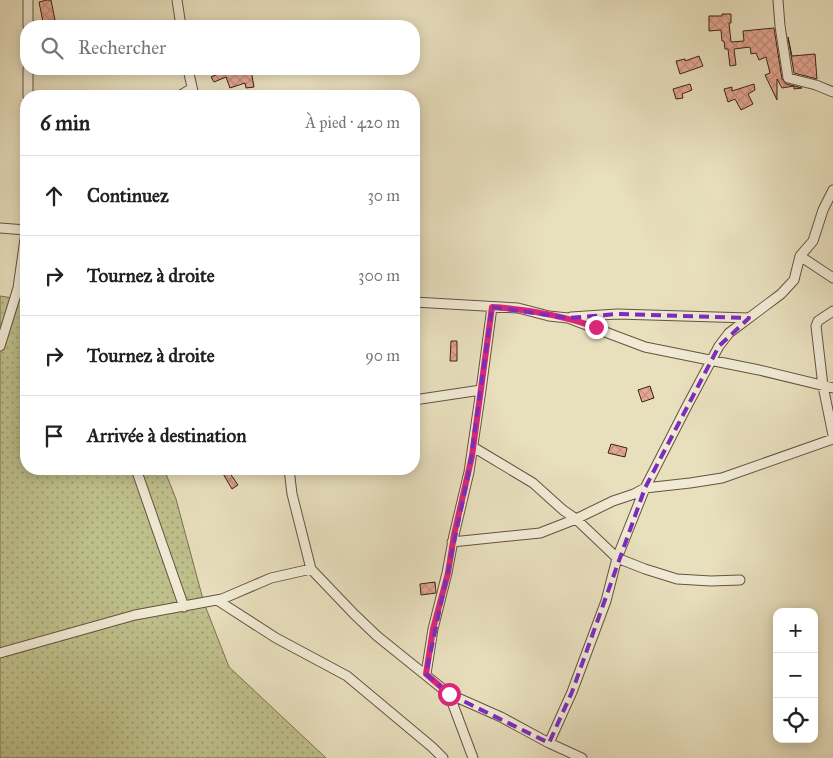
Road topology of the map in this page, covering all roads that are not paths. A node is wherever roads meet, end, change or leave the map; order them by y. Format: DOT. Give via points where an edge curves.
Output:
graph roads {
  1 [pos="28,0"];
  2 [pos="177,0"];
  3 [pos="778,0"];
  4 [pos="28,20"];
  5 [pos="180,20"];
  6 [pos="28,75"];
  7 [pos="189,75"];
  8 [pos="28,90"];
  9 [pos="192,90"];
  10 [pos="833,92"];
  11 [pos="833,190"];
  12 [pos="0,228"];
  13 [pos="20,230"];
  14 [pos="800,256"];
  15 [pos="20,274"];
  16 [pos="833,278"];
  17 [pos="420,302"];
  18 [pos="492,307"];
  19 [pos="833,312"];
  20 [pos="568,318"];
  21 [pos="749,318"];
  22 [pos="0,346"];
  23 [pos="711,360"];
  24 [pos="824,386"];
  25 [pos="833,388"];
  26 [pos="481,390"];
  27 [pos="420,399"];
  28 [pos="833,435"];
  29 [pos="833,439"];
  30 [pos="473,448"];
  31 [pos="138,475"];
  32 [pos="290,475"];
  33 [pos="646,488"];
  34 [pos="576,519"];
  35 [pos="452,542"];
  36 [pos="617,558"];
  37 [pos="312,569"];
  38 [pos="740,580"];
  39 [pos="217,600"];
  40 [pos="184,607"];
  41 [pos="0,653"];
  42 [pos="426,674"];
  43 [pos="449,694"];
  44 [pos="549,743"];
  45 [pos="442,758"];
  46 [pos="473,758"];
  47 [pos="582,758"];
  1 -- 4 [label="street"];
  2 -- 5 [label="street"];
  3 -- 10 [label="street" via="788,78"];
  6 -- 8 [label="street"];
  7 -- 9 [label="street"];
  11 -- 14 [label="street" via="813,241"];
  12 -- 13 [label="street"];
  14 -- 16 [label="street"];
  14 -- 21 [label="street" via="789,288"];
  15 -- 22 [label="street"];
  17 -- 18 [label="street"];
  18 -- 20 [label="street" via="518,308"];
  18 -- 26 [label="street"];
  19 -- 24 [label="street" via="816,323"];
  20 -- 21 [label="street" via="617,314"];
  20 -- 23 [label="street" via="645,347"];
  21 -- 23 [label="street" via="729,333"];
  23 -- 24 [label="street"];
  23 -- 33 [label="street"];
  24 -- 25 [label="street"];
  24 -- 28 [label="street"];
  26 -- 27 [label="street"];
  26 -- 30 [label="street"];
  29 -- 33 [label="street" via="722,478"];
  30 -- 34 [label="street" via="533,482"];
  30 -- 35 [label="street"];
  31 -- 40 [label="street"];
  32 -- 37 [label="street" via="292,494"];
  33 -- 34 [label="street"];
  33 -- 36 [label="street"];
  34 -- 35 [label="street" via="531,535"];
  34 -- 36 [label="street"];
  35 -- 42 [label="street"];
  36 -- 38 [label="street" via="677,579"];
  36 -- 44 [label="street" via="606,602"];
  37 -- 39 [label="street" via="271,578"];
  37 -- 42 [label="street" via="377,636"];
  39 -- 40 [label="street"];
  39 -- 45 [label="street" via="276,638 347,676 432,746"];
  40 -- 41 [label="street" via="135,615"];
  42 -- 43 [label="street"];
  43 -- 44 [label="street"];
  43 -- 46 [label="street"];
  44 -- 47 [label="street"];
}
